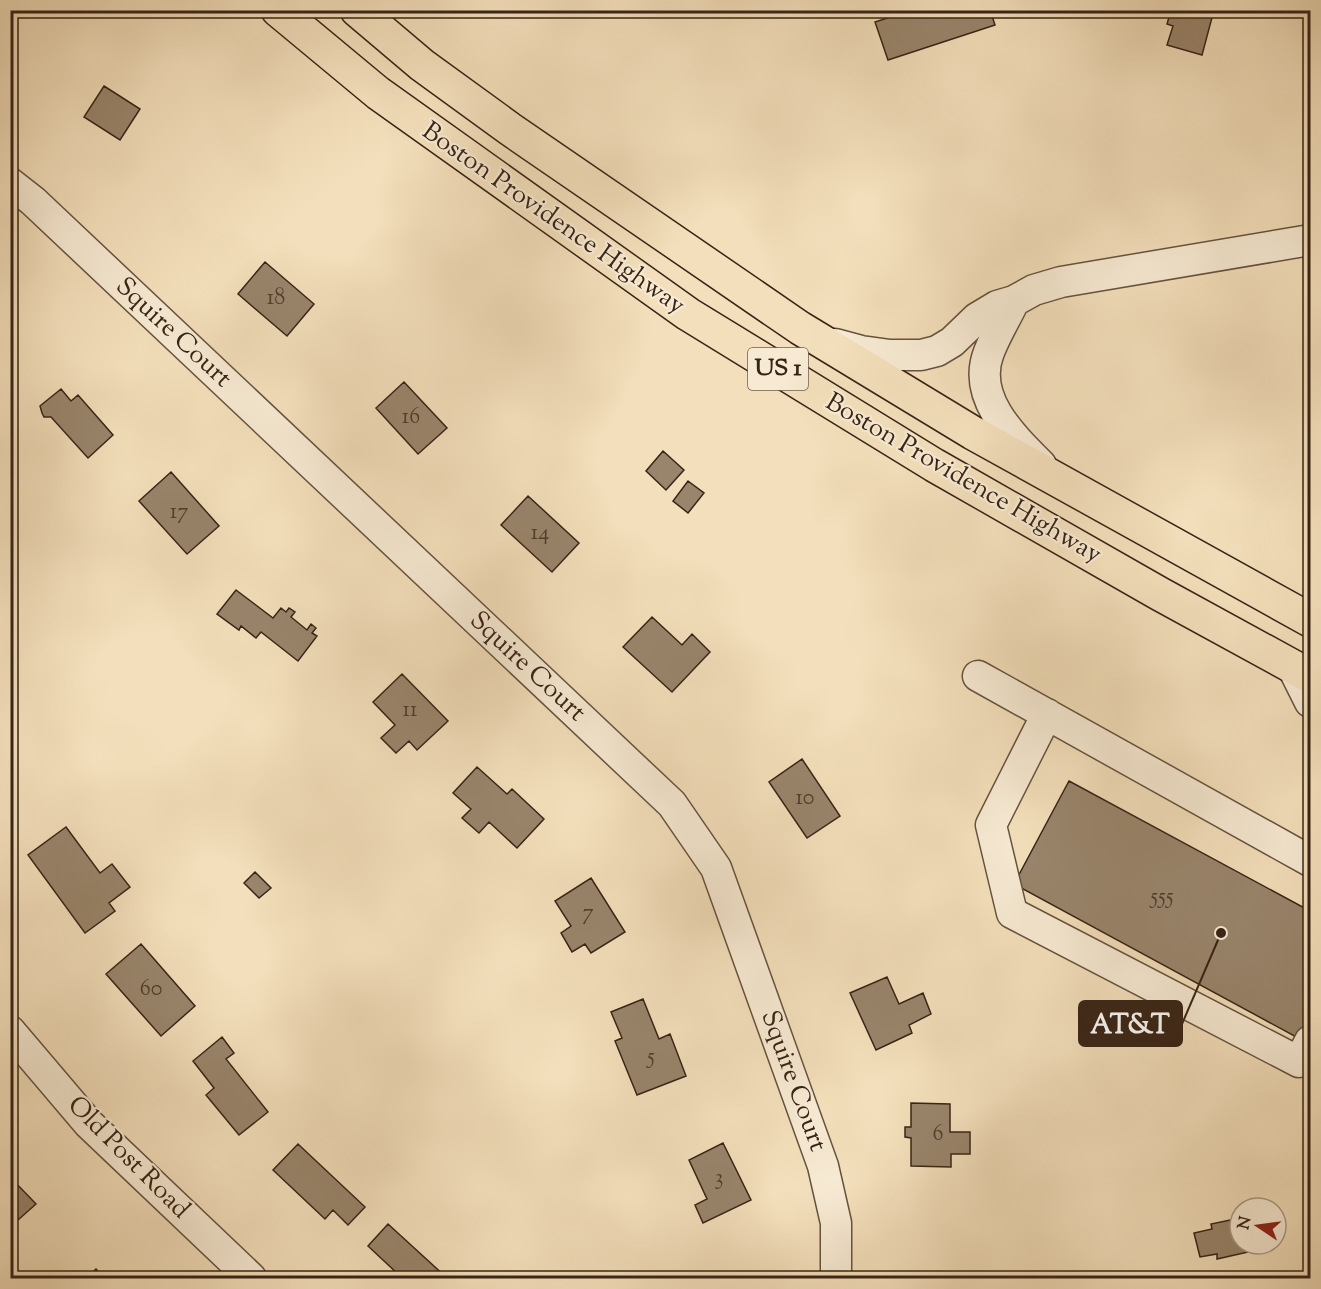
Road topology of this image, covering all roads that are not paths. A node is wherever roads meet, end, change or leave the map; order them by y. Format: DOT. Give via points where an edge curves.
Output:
graph roads {
  1 [pos="278,10"];
  2 [pos="357,10"];
  3 [pos="10,183"];
  4 [pos="1311,240"];
  5 [pos="1014,301"];
  6 [pos="820,340"];
  7 [pos="1055,479"];
  8 [pos="1311,620"];
  9 [pos="1301,671"];
  10 [pos="978,676"];
  11 [pos="1311,702"];
  12 [pos="1047,714"];
  13 [pos="1311,861"];
  14 [pos="10,1031"];
  15 [pos="1311,1041"];
  16 [pos="252,1278"];
  17 [pos="836,1278"];
  1 -- 9 [label="main road, Boston Providence Highway / US 1" via="378,93 688,314 934,465"];
  2 -- 6 [label="main road, Boston Providence Highway / US 1" via="422,65 510,129"];
  3 -- 17 [label="street, Squire Court" via="672,804 716,868 823,1166 836,1222"];
  4 -- 5 [label="street" via="1061,282"];
  5 -- 6 [label="street" via="977,318 937,351 921,355 878,354"];
  5 -- 7 [label="street" via="989,353 985,380 988,395 1012,436"];
  6 -- 7 [label="main road, Boston Providence Highway / US 1"];
  7 -- 8 [label="main road, Boston Providence Highway / US 1"];
  9 -- 11 [label="street"];
  10 -- 12 [label="street"];
  12 -- 13 [label="street"];
  12 -- 15 [label="street" via="991,825 1012,913 1299,1062"];
  14 -- 16 [label="street, Old Post Road" via="89,1124"];
}
